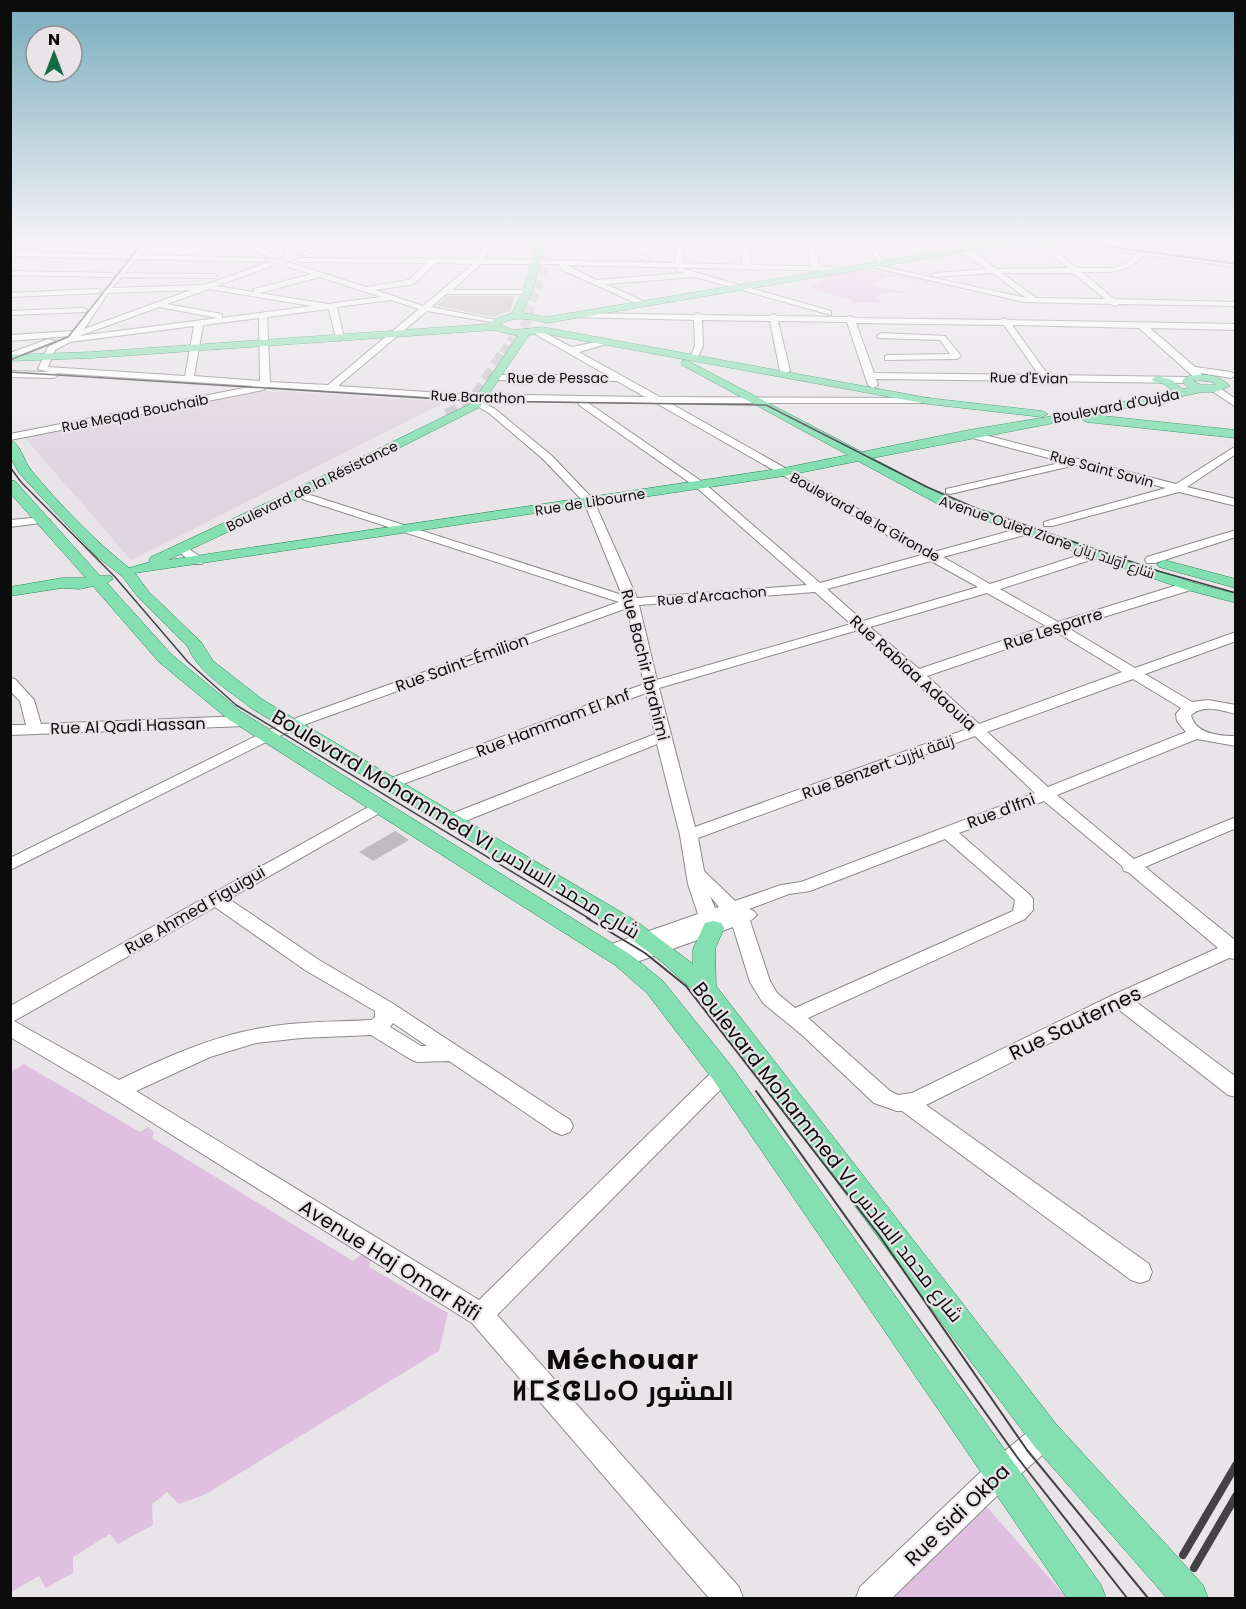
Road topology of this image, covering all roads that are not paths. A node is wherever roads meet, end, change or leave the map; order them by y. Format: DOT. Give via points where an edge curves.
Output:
graph roads {
  1 [pos="78,315"];
  2 [pos="89,315"];
  3 [pos="131,315"];
  4 [pos="218,315"];
  5 [pos="263,315"];
  6 [pos="335,315"];
  7 [pos="415,315"];
  8 [pos="455,315"];
  9 [pos="539,315"];
  10 [pos="580,315"];
  11 [pos="583,315"];
  12 [pos="590,315"];
  13 [pos="670,315"];
  14 [pos="835,315"];
  15 [pos="1053,315"];
  16 [pos="1129,315"];
  17 [pos="516,316"];
  18 [pos="698,316"];
  19 [pos="774,317"];
  20 [pos="75,318"];
  21 [pos="235,318"];
  22 [pos="850,319"];
  23 [pos="876,320"];
  24 [pos="1005,321"];
  25 [pos="1062,322"];
  26 [pos="199,323"];
  27 [pos="496,324"];
  28 [pos="1139,324"];
  29 [pos="1234,324"];
  30 [pos="538,325"];
  31 [pos="68,327"];
  32 [pos="508,332"];
  33 [pos="76,334"];
  34 [pos="392,334"];
  35 [pos="61,336"];
  36 [pos="881,336"];
  37 [pos="10,338"];
  38 [pos="340,338"];
  39 [pos="604,342"];
  40 [pos="265,343"];
  41 [pos="193,348"];
  42 [pos="569,350"];
  43 [pos="49,353"];
  44 [pos="25,354"];
  45 [pos="10,355"];
  46 [pos="682,355"];
  47 [pos="696,357"];
  48 [pos="888,357"];
  49 [pos="10,363"];
  50 [pos="759,371"];
  51 [pos="786,371"];
  52 [pos="10,374"];
  53 [pos="895,376"];
  54 [pos="496,378"];
  55 [pos="619,378"];
  56 [pos="189,379"];
  57 [pos="1046,379"];
  58 [pos="1161,379"];
  59 [pos="730,381"];
  60 [pos="1209,381"];
  61 [pos="872,385"];
  62 [pos="262,386"];
  63 [pos="329,389"];
  64 [pos="477,400"];
  65 [pos="928,401"];
  66 [pos="663,402"];
  67 [pos="759,402"];
  68 [pos="777,402"];
  69 [pos="582,403"];
  70 [pos="863,403"];
  71 [pos="1233,403"];
  72 [pos="1113,406"];
  73 [pos="1014,411"];
  74 [pos="1068,414"];
  75 [pos="449,416"];
  76 [pos="1124,418"];
  77 [pos="1041,420"];
  78 [pos="1024,424"];
  79 [pos="1236,432"];
  80 [pos="969,434"];
  81 [pos="10,437"];
  82 [pos="10,444"];
  83 [pos="1236,449"];
  84 [pos="877,453"];
  85 [pos="859,457"];
  86 [pos="1077,462"];
  87 [pos="784,472"];
  88 [pos="11,485"];
  89 [pos="700,485"];
  90 [pos="1176,489"];
  91 [pos="950,491"];
  92 [pos="297,494"];
  93 [pos="590,501"];
  94 [pos="1236,503"];
  95 [pos="44,520"];
  96 [pos="10,524"];
  97 [pos="1048,524"];
  98 [pos="408,530"];
  99 [pos="1028,530"];
  100 [pos="1236,533"];
  101 [pos="171,550"];
  102 [pos="1096,554"];
  103 [pos="933,556"];
  104 [pos="1151,560"];
  105 [pos="198,561"];
  106 [pos="126,570"];
  107 [pos="93,578"];
  108 [pos="1236,584"];
  109 [pos="1189,586"];
  110 [pos="818,588"];
  111 [pos="990,588"];
  112 [pos="10,592"];
  113 [pos="1236,599"];
  114 [pos="632,602"];
  115 [pos="860,625"];
  116 [pos="1057,627"];
  117 [pos="1236,636"];
  118 [pos="1134,673"];
  119 [pos="917,675"];
  120 [pos="10,682"];
  121 [pos="652,686"];
  122 [pos="1190,707"];
  123 [pos="1236,710"];
  124 [pos="245,722"];
  125 [pos="293,725"];
  126 [pos="35,729"];
  127 [pos="10,730"];
  128 [pos="976,731"];
  129 [pos="1197,733"];
  130 [pos="269,736"];
  131 [pos="663,736"];
  132 [pos="1236,741"];
  133 [pos="392,783"];
  134 [pos="1046,794"];
  135 [pos="379,806"];
  136 [pos="452,820"];
  137 [pos="1236,822"];
  138 [pos="947,832"];
  139 [pos="689,835"];
  140 [pos="10,865"];
  141 [pos="1130,867"];
  142 [pos="696,874"];
  143 [pos="215,898"];
  144 [pos="736,913"];
  145 [pos="711,923"];
  146 [pos="652,944"];
  147 [pos="1234,950"];
  148 [pos="616,956"];
  149 [pos="704,987"];
  150 [pos="1120,1000"];
  151 [pos="10,1015"];
  152 [pos="793,1017"];
  153 [pos="380,1018"];
  154 [pos="10,1027"];
  155 [pos="723,1074"];
  156 [pos="1236,1089"];
  157 [pos="118,1090"];
  158 [pos="911,1102"];
  159 [pos="562,1126"];
  160 [pos="1140,1272"];
  161 [pos="481,1315"];
  162 [pos="1045,1435"];
  163 [pos="999,1474"];
  164 [pos="728,1599"];
  165 [pos="871,1599"];
  166 [pos="1088,1599"];
  167 [pos="1190,1599"];
  1 -- 20 [label="street"];
  2 -- 33 [label="street"];
  3 -- 33 [label="street"];
  4 -- 21 [label="street"];
  5 -- 21 [label="street"];
  5 -- 40 [label="street"];
  6 -- 38 [label="street"];
  7 -- 34 [label="street"];
  8 -- 27 [label="street"];
  9 -- 30 [label="main road, Boulevard de la Résistance"];
  10 -- 30 [label="main road"];
  11 -- 30 [label="main road"];
  12 -- 18 [label="street"];
  13 -- 18 [label="street"];
  14 -- 22 [label="street"];
  15 -- 25 [label="street"];
  16 -- 28 [label="street"];
  17 -- 27 [label="main road"];
  17 -- 30 [label="main road"];
  18 -- 19 [label="street"];
  18 -- 47 [label="street"];
  19 -- 22 [label="street"];
  19 -- 51 [label="street"];
  21 -- 26 [label="street"];
  22 -- 23 [label="street"];
  22 -- 24 [label="street"];
  22 -- 61 [label="street"];
  23 -- 24 [label="street"];
  23 -- 36 [label="street"];
  24 -- 25 [label="street"];
  24 -- 57 [label="street"];
  25 -- 28 [label="street"];
  26 -- 33 [label="street"];
  26 -- 41 [label="street"];
  27 -- 32 [label="main road"];
  27 -- 34 [label="main road"];
  28 -- 29 [label="street"];
  28 -- 60 [label="street"];
  30 -- 32 [label="main road"];
  30 -- 39 [label="main road"];
  30 -- 42 [label="street, Boulevard de la Gironde"];
  30 -- 46 [label="main road"];
  30 -- 54 [label="main road, Boulevard de la Résistance"];
  31 -- 35 [label="street"];
  32 -- 64 [label="main road"];
  33 -- 35 [label="street"];
  33 -- 43 [label="street"];
  34 -- 38 [label="main road"];
  34 -- 63 [label="street"];
  35 -- 37 [label="street"];
  35 -- 44 [label="street"];
  36 -- 48 [label="street"];
  36 -- 48 [label="street" via="942,338 957,356"];
  38 -- 40 [label="main road"];
  39 -- 42 [label="street"];
  39 -- 46 [label="main road"];
  40 -- 41 [label="main road"];
  40 -- 62 [label="street"];
  41 -- 43 [label="main road"];
  41 -- 56 [label="street"];
  42 -- 55 [label="street, Boulevard de la Gironde"];
  43 -- 44 [label="main road"];
  43 -- 56 [label="street, Rue Barathon" via="43,369"];
  44 -- 45 [label="main road"];
  44 -- 49 [label="main road"];
  46 -- 47 [label="main road"];
  46 -- 67 [label="main road, Avenue Ouled Ziane شارع أولاد زيان" via="689,365"];
  47 -- 50 [label="main road"];
  47 -- 51 [label="main road"];
  47 -- 59 [label="main road, Avenue Ouled Ziane شارع أولاد زيان" via="703,368"];
  48 -- 53 [label="street"];
  50 -- 59 [label="main road"];
  50 -- 61 [label="main road"];
  51 -- 61 [label="main road"];
  52 -- 62 [label="street"];
  53 -- 57 [label="street, Rue d'Evian"];
  53 -- 61 [label="street, Rue d'Evian"];
  54 -- 55 [label="street, Rue de Pessac"];
  54 -- 64 [label="main road, Boulevard de la Résistance"];
  55 -- 66 [label="street, Boulevard de la Gironde"];
  56 -- 62 [label="street, Rue Barathon"];
  57 -- 58 [label="street, Rue d'Evian"];
  58 -- 60 [label="street, Rue d'Evian"];
  58 -- 60 [label="main road"];
  59 -- 68 [label="main road, Avenue Ouled Ziane شارع أولاد زيان"];
  60 -- 71 [label="main road"];
  60 -- 71 [label="street"];
  60 -- 72 [label="main road, Boulevard d'Oujda"];
  60 -- 74 [label="main road, Boulevard d'Oujda"];
  61 -- 65 [label="main road"];
  61 -- 70 [label="main road"];
  61 -- 74 [label="main road" via="957,402"];
  62 -- 63 [label="street, Rue Barathon"];
  62 -- 64 [label="street"];
  62 -- 81 [label="street, Rue Meqad Bouchaib"];
  63 -- 64 [label="street, Rue Barathon"];
  64 -- 66 [label="street, Rue Barathon"];
  64 -- 69 [label="street"];
  64 -- 92 [label="main road, Boulevard de la Résistance"];
  64 -- 93 [label="street, Rue Bachir Ibrahimi" via="547,457"];
  64 -- 101 [label="main road, Boulevard de la Résistance"];
  65 -- 70 [label="street"];
  65 -- 73 [label="main road"];
  66 -- 67 [label="street"];
  66 -- 69 [label="street"];
  66 -- 87 [label="street, Boulevard de la Gironde"];
  67 -- 68 [label="street"];
  67 -- 85 [label="main road, Avenue Ouled Ziane شارع أولاد زيان"];
  68 -- 70 [label="street"];
  68 -- 84 [label="main road, Avenue Ouled Ziane شارع أولاد زيان"];
  69 -- 89 [label="street, Rue Rabiaa Adaouia"];
  72 -- 74 [label="main road, Boulevard d'Oujda"];
  72 -- 76 [label="main road"];
  73 -- 74 [label="main road"];
  73 -- 78 [label="main road"];
  74 -- 76 [label="main road"];
  74 -- 77 [label="main road, Boulevard d'Oujda"];
  74 -- 79 [label="main road"];
  75 -- 101 [label="main road"];
  76 -- 79 [label="main road"];
  77 -- 78 [label="main road, Rue de Libourne"];
  78 -- 80 [label="main road, Rue de Libourne"];
  80 -- 84 [label="main road, Rue de Libourne"];
  80 -- 86 [label="street, Rue Saint Savin"];
  82 -- 106 [label="main road, Boulevard Mohammed VI شارع محمد السادس" via="24,470 101,553"];
  83 -- 90 [label="street"];
  84 -- 85 [label="main road, Rue de Libourne"];
  84 -- 91 [label="main road, Avenue Ouled Ziane شارع أولاد زيان"];
  85 -- 87 [label="main road, Rue de Libourne"];
  85 -- 99 [label="main road, Avenue Ouled Ziane شارع أولاد زيان" via="943,501"];
  86 -- 90 [label="street, Rue Saint Savin"];
  86 -- 91 [label="street"];
  87 -- 89 [label="main road, Rue de Libourne"];
  87 -- 103 [label="street, Boulevard de la Gironde"];
  88 -- 95 [label="main road, Boulevard Mohammed VI شارع محمد السادس"];
  89 -- 93 [label="main road, Rue de Libourne"];
  89 -- 110 [label="street, Rue Rabiaa Adaouia"];
  90 -- 94 [label="street, Rue Saint Savin"];
  90 -- 97 [label="street"];
  91 -- 97 [label="main road, Avenue Ouled Ziane شارع أولاد زيان"];
  92 -- 98 [label="street, Rue d'Arcachon"];
  92 -- 101 [label="main road, Boulevard de la Résistance"];
  93 -- 98 [label="main road, Rue de Libourne"];
  93 -- 114 [label="street, Rue Bachir Ibrahimi"];
  95 -- 96 [label="street"];
  95 -- 107 [label="main road, Boulevard Mohammed VI شارع محمد السادس"];
  97 -- 104 [label="main road, Avenue Ouled Ziane شارع أولاد زيان"];
  98 -- 105 [label="main road, Rue de Libourne"];
  98 -- 114 [label="street, Rue d'Arcachon"];
  99 -- 102 [label="main road, Avenue Ouled Ziane شارع أولاد زيان"];
  99 -- 103 [label="street, Rue d'Arcachon"];
  100 -- 104 [label="street"];
  101 -- 105 [label="street"];
  101 -- 106 [label="main road, Boulevard de la Résistance"];
  102 -- 109 [label="main road, Avenue Ouled Ziane شارع أولاد زيان"];
  102 -- 111 [label="street, Rue Hammam El Anf"];
  103 -- 110 [label="street, Rue d'Arcachon"];
  103 -- 111 [label="street, Boulevard de la Gironde"];
  104 -- 108 [label="main road, Avenue Ouled Ziane شارع أولاد زيان"];
  105 -- 106 [label="main road, Rue de Libourne"];
  106 -- 107 [label="main road, Boulevard de la Résistance"];
  106 -- 125 [label="main road, Boulevard Mohammed VI شارع محمد السادس" via="143,594 195,645 207,665 257,704"];
  107 -- 112 [label="main road, Boulevard de la Résistance"];
  107 -- 124 [label="main road, Boulevard Mohammed VI شارع محمد السادس" via="165,658"];
  109 -- 113 [label="main road, Avenue Ouled Ziane شارع أولاد زيان"];
  109 -- 116 [label="street, Rue Lesparre"];
  110 -- 114 [label="street, Rue d'Arcachon"];
  110 -- 115 [label="street, Rue Rabiaa Adaouia"];
  111 -- 115 [label="street, Rue Hammam El Anf"];
  111 -- 116 [label="street, Boulevard de la Gironde"];
  114 -- 121 [label="street, Rue Bachir Ibrahimi"];
  114 -- 125 [label="street, Rue Saint-Émilion"];
  115 -- 119 [label="street, Rue Rabiaa Adaouia"];
  115 -- 121 [label="street, Rue Hammam El Anf"];
  116 -- 118 [label="street, Boulevard de la Gironde"];
  116 -- 119 [label="street, Rue Lesparre"];
  117 -- 118 [label="street, Rue Benzert زنقة بنزرت"];
  118 -- 122 [label="street, Boulevard de la Gironde"];
  118 -- 128 [label="street, Rue Benzert زنقة بنزرت"];
  119 -- 128 [label="street, Rue Rabiaa Adaouia"];
  120 -- 126 [label="street" via="27,700"];
  121 -- 131 [label="street, Rue Bachir Ibrahimi"];
  121 -- 133 [label="street, Rue Hammam El Anf"];
  122 -- 123 [label="street" via="1214,705"];
  122 -- 129 [label="street" via="1183,719"];
  124 -- 126 [label="street, Rue Al Qadi Hassan"];
  124 -- 130 [label="main road, Boulevard Mohammed VI شارع محمد السادس"];
  125 -- 130 [label="street, Rue Saint-Émilion"];
  125 -- 133 [label="main road, Boulevard Mohammed VI شارع محمد السادس"];
  126 -- 127 [label="street, Rue Al Qadi Hassan"];
  128 -- 134 [label="street, Rue Rabiaa Adaouia"];
  128 -- 139 [label="street, Rue Benzert زنقة بنزرت"];
  129 -- 132 [label="street"];
  129 -- 134 [label="street, Rue d'Ifni"];
  130 -- 135 [label="main road, Boulevard Mohammed VI شارع محمد السادس"];
  130 -- 140 [label="street, Rue Saint-Émilion"];
  131 -- 136 [label="street"];
  131 -- 139 [label="street, Rue Bachir Ibrahimi"];
  133 -- 136 [label="main road, Boulevard Mohammed VI شارع محمد السادس"];
  134 -- 138 [label="street, Rue d'Ifni"];
  134 -- 141 [label="street, Rue Rabiaa Adaouia"];
  135 -- 143 [label="street, Rue Ahmed Figuigui"];
  135 -- 148 [label="main road, Boulevard Mohammed VI شارع محمد السادس"];
  136 -- 146 [label="main road, Boulevard Mohammed VI شارع محمد السادس"];
  137 -- 141 [label="street"];
  138 -- 144 [label="street, Rue d'Ifni" via="804,886 791,897"];
  138 -- 152 [label="street" via="1018,893 1025,905 1019,915"];
  139 -- 142 [label="street, Rue Bachir Ibrahimi"];
  141 -- 147 [label="street, Rue Rabiaa Adaouia"];
  142 -- 144 [label="street"];
  142 -- 145 [label="street, Rue Bachir Ibrahimi"];
  143 -- 151 [label="street, Rue Ahmed Figuigui"];
  143 -- 153 [label="street"];
  144 -- 145 [label="street, Rue d'Ifni"];
  144 -- 152 [label="street" via="764,989"];
  145 -- 146 [label="street, Rue d'Ifni"];
  145 -- 149 [label="main road" via="704,949"];
  146 -- 148 [label="street, Rue d'Ifni"];
  146 -- 149 [label="main road, Boulevard Mohammed VI شارع محمد السادس"];
  147 -- 150 [label="street, Rue Sauternes"];
  148 -- 155 [label="main road, Boulevard Mohammed VI شارع محمد السادس" via="662,994"];
  149 -- 162 [label="main road, Boulevard Mohammed VI شارع محمد السادس"];
  150 -- 156 [label="street"];
  150 -- 158 [label="street, Rue Sauternes"];
  152 -- 158 [label="street" via="882,1097 897,1103"];
  153 -- 157 [label="street" via="255,1036 168,1065"];
  153 -- 159 [label="street" via="417,1054 451,1053"];
  154 -- 157 [label="street, Avenue Haj Omar Rifi"];
  155 -- 161 [label="street"];
  155 -- 163 [label="main road, Boulevard Mohammed VI شارع محمد السادس"];
  157 -- 161 [label="street, Avenue Haj Omar Rifi"];
  158 -- 160 [label="street"];
  161 -- 164 [label="street, Avenue Haj Omar Rifi"];
  162 -- 163 [label="street, Rue Sidi Okba"];
  162 -- 167 [label="main road, Boulevard Mohammed VI شارع محمد السادس"];
  163 -- 165 [label="street, Rue Sidi Okba"];
  163 -- 166 [label="main road, Boulevard Mohammed VI شارع محمد السادس"];
}
